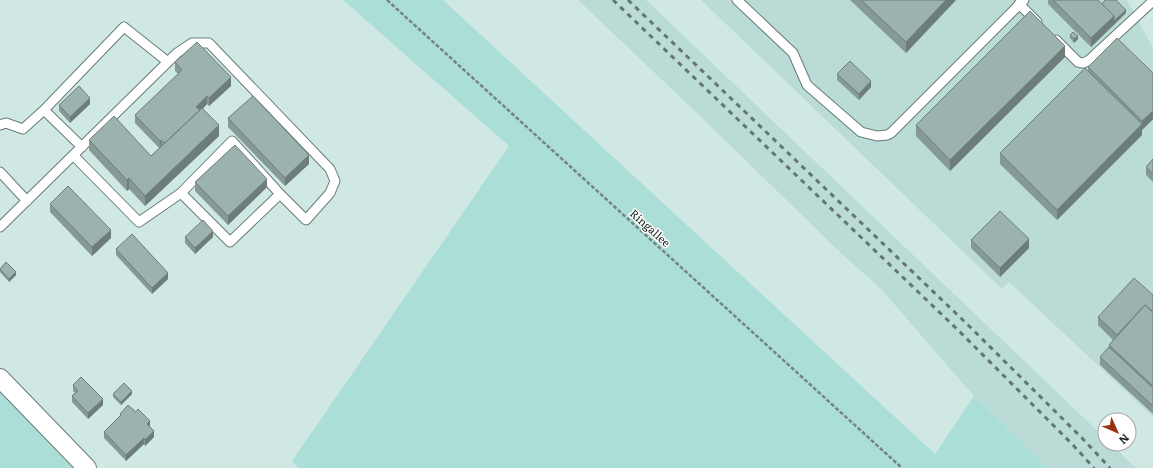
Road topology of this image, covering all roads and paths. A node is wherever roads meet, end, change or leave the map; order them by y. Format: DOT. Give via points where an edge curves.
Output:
graph roads {
  1 [pos="387,0"];
  2 [pos="737,0"];
  3 [pos="1153,1"];
  4 [pos="1022,2"];
  5 [pos="168,62"];
  6 [pos="44,110"];
  7 [pos="0,125"];
  8 [pos="82,147"];
  9 [pos="74,156"];
  10 [pos="0,172"];
  11 [pos="181,193"];
  12 [pos="280,194"];
  13 [pos="27,201"];
  14 [pos="0,227"];
  15 [pos="0,378"];
  16 [pos="87,468"];
  17 [pos="902,468"];
  1 -- 17 [label="path, Ringallee"];
  2 -- 4 [label="lane" via="793,53 807,85 861,132 881,136 891,133"];
  3 -- 4 [label="lane" via="1083,63 1078,62"];
  5 -- 6 [label="lane" via="124,27"];
  5 -- 8 [label="lane"];
  5 -- 12 [label="lane" via="192,43 209,43 330,169 335,181 330,193 306,220"];
  6 -- 7 [label="lane" via="23,129 6,123"];
  6 -- 8 [label="lane"];
  8 -- 9 [label="lane"];
  9 -- 11 [label="lane" via="139,222"];
  9 -- 13 [label="lane"];
  10 -- 13 [label="lane"];
  11 -- 12 [label="lane" via="230,242"];
  11 -- 12 [label="lane" via="232,141"];
  13 -- 14 [label="lane"];
  15 -- 16 [label="street"];
}
